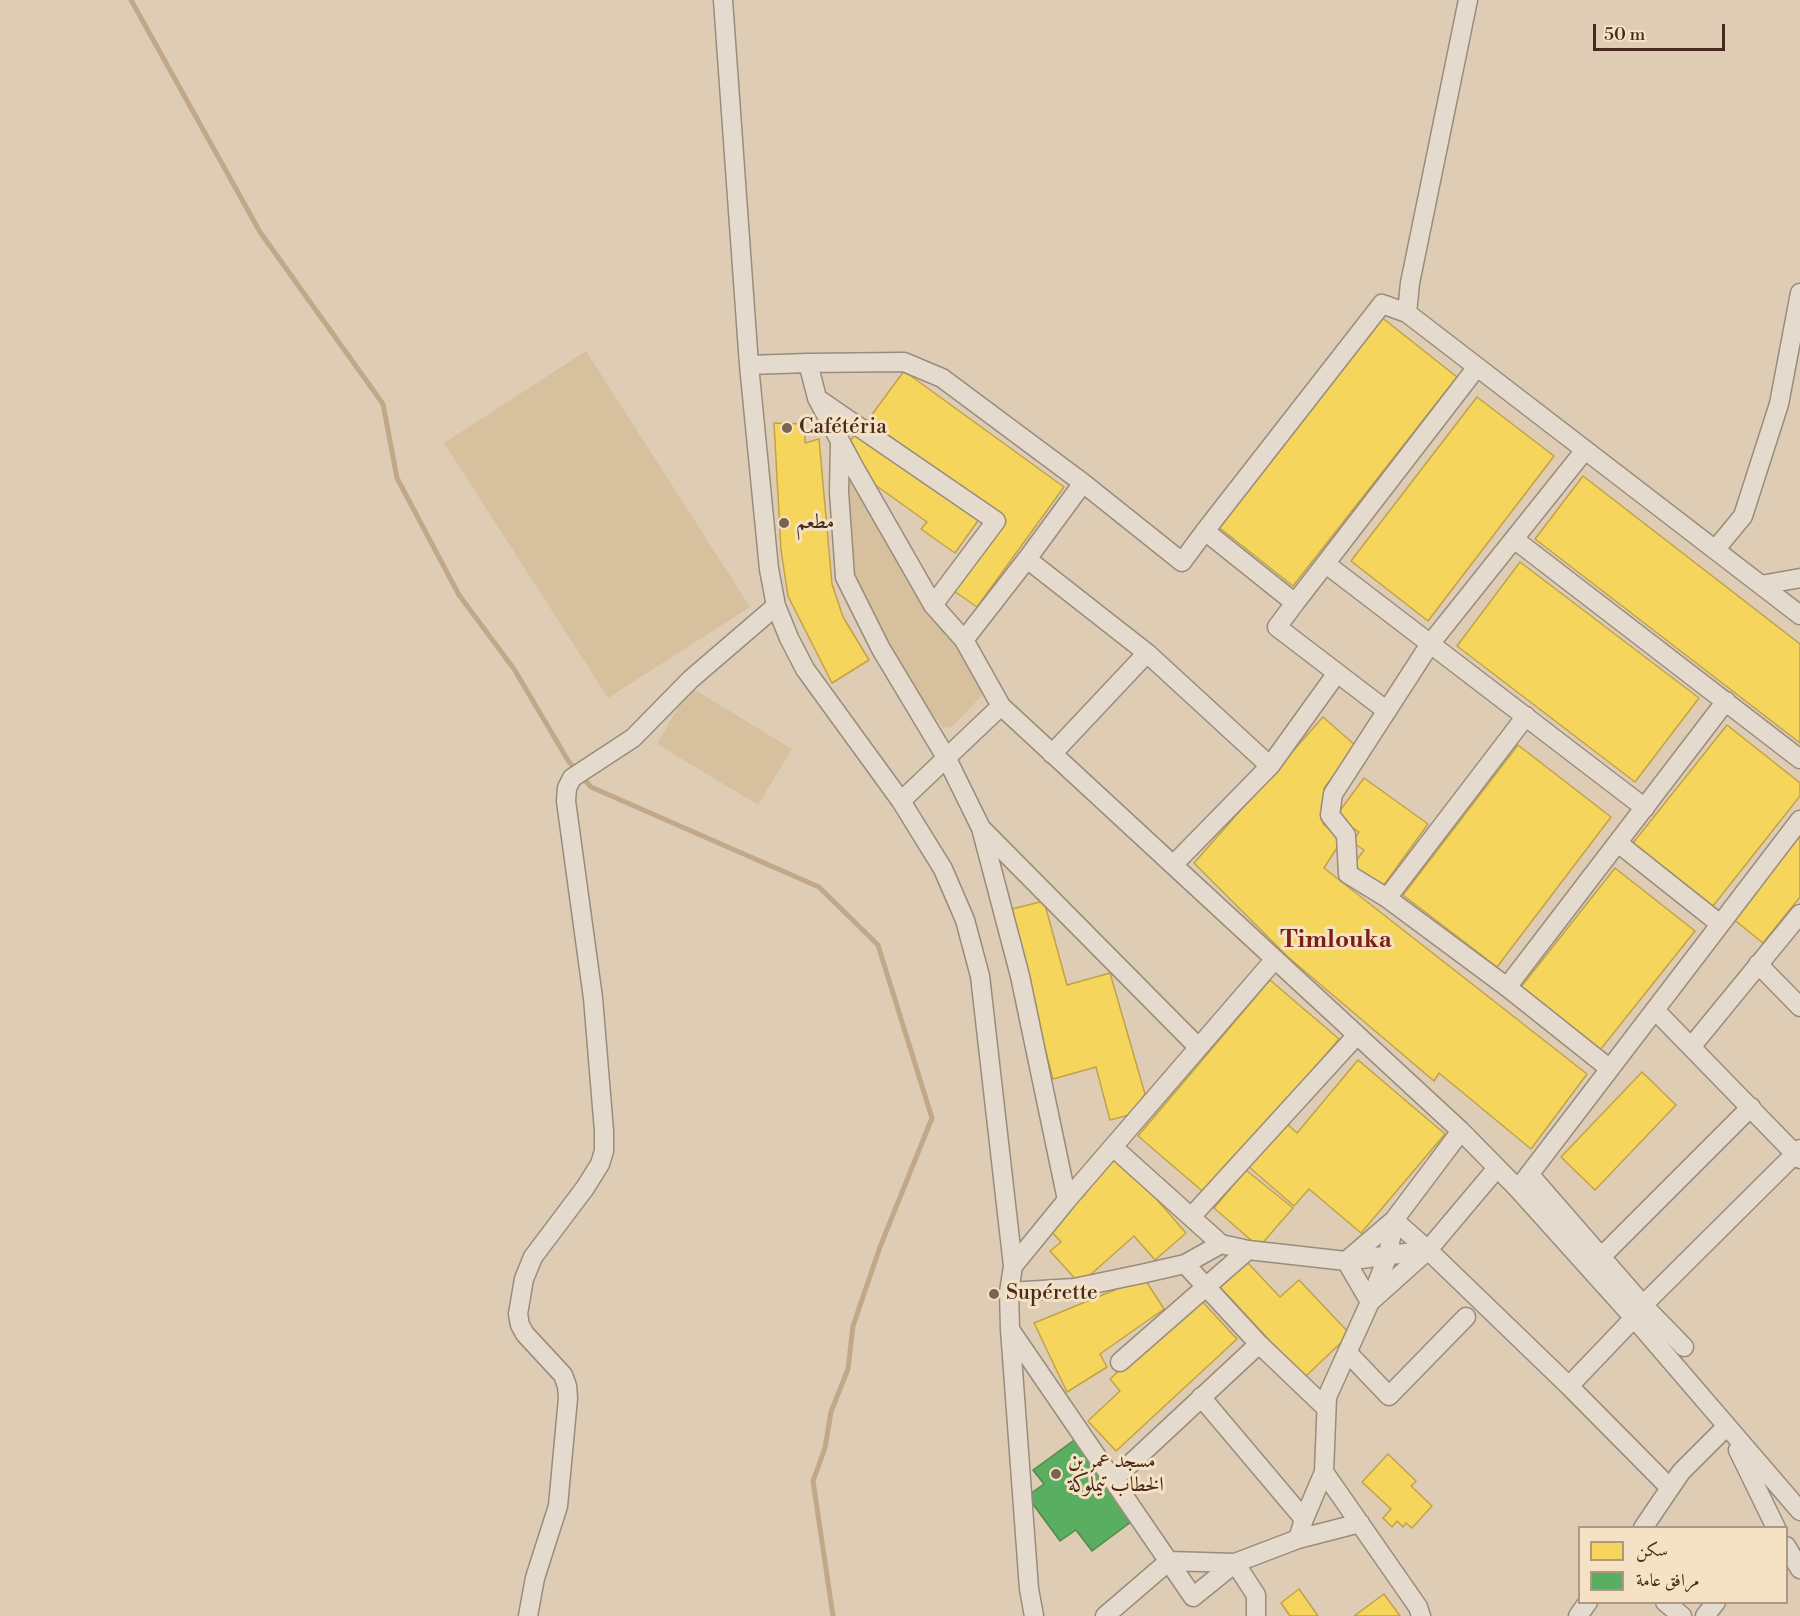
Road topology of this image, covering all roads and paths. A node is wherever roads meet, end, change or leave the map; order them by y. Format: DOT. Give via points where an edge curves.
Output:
graph roads {
  1 [pos="723,0"];
  2 [pos="1468,0"];
  3 [pos="1800,293"];
  4 [pos="1407,313"];
  5 [pos="808,363"];
  6 [pos="749,365"];
  7 [pos="1478,367"];
  8 [pos="816,398"];
  9 [pos="840,441"];
  10 [pos="1585,450"];
  11 [pos="1083,483"];
  12 [pos="1205,531"];
  13 [pos="1514,539"];
  14 [pos="1715,550"];
  15 [pos="1028,559"];
  16 [pos="1326,564"];
  17 [pos="1800,578"];
  18 [pos="1761,585"];
  19 [pos="1295,603"];
  20 [pos="933,604"];
  21 [pos="776,606"];
  22 [pos="1800,615"];
  23 [pos="964,640"];
  24 [pos="1430,644"];
  25 [pos="1147,653"];
  26 [pos="1337,673"];
  27 [pos="1726,701"];
  28 [pos="1001,706"];
  29 [pos="1387,711"];
  30 [pos="1526,717"];
  31 [pos="1052,754"];
  32 [pos="946,759"];
  33 [pos="1800,759"];
  34 [pos="1270,766"];
  35 [pos="900,801"];
  36 [pos="1645,808"];
  37 [pos="1800,820"];
  38 [pos="981,828"];
  39 [pos="1618,843"];
  40 [pos="1173,865"];
  41 [pos="1387,898"];
  42 [pos="1800,914"];
  43 [pos="1720,924"];
  44 [pos="1275,959"];
  45 [pos="1758,964"];
  46 [pos="1507,987"];
  47 [pos="1800,1007"];
  48 [pos="1655,1010"];
  49 [pos="1357,1035"];
  50 [pos="1198,1047"];
  51 [pos="1691,1047"];
  52 [pos="1610,1068"];
  53 [pos="1751,1107"];
  54 [pos="1461,1131"];
  55 [pos="1113,1147"];
  56 [pos="1798,1154"];
  57 [pos="1497,1168"];
  58 [pos="1529,1174"];
  59 [pos="1518,1189"];
  60 [pos="1067,1200"];
  61 [pos="1191,1217"];
  62 [pos="1394,1220"];
  63 [pos="1221,1244"];
  64 [pos="1248,1250"];
  65 [pos="1428,1250"];
  66 [pos="1388,1255"];
  67 [pos="1602,1256"];
  68 [pos="1346,1261"];
  69 [pos="1185,1264"];
  70 [pos="1013,1266"];
  71 [pos="1206,1286"];
  72 [pos="1009,1292"];
  73 [pos="1370,1302"];
  74 [pos="1638,1312"];
  75 [pos="1466,1317"];
  76 [pos="1010,1329"];
  77 [pos="1259,1344"];
  78 [pos="1684,1347"];
  79 [pos="1347,1352"];
  80 [pos="1120,1362"];
  81 [pos="1569,1386"];
  82 [pos="1201,1397"];
  83 [pos="1326,1408"];
  84 [pos="1726,1427"];
  85 [pos="1324,1472"];
  86 [pos="1113,1480"];
  87 [pos="1670,1488"];
  88 [pos="1800,1511"];
  89 [pos="1304,1519"];
  90 [pos="1360,1523"];
  91 [pos="1644,1526"];
  92 [pos="1776,1526"];
  93 [pos="1298,1539"];
  94 [pos="1788,1549"];
  95 [pos="1169,1562"];
  96 [pos="1235,1563"];
  97 [pos="1800,1569"];
  98 [pos="1667,1604"];
  99 [pos="1714,1604"];
  100 [pos="528,1616"];
  101 [pos="1034,1616"];
  102 [pos="1105,1616"];
  103 [pos="1256,1616"];
  104 [pos="1421,1616"];
  105 [pos="1682,1616"];
  106 [pos="1705,1616"];
  1 -- 6 [label="street"];
  2 -- 4 [label="street"];
  3 -- 14 [label="street" via="1779,404 1747,505 1743,516"];
  4 -- 7 [label="street"];
  4 -- 12 [label="street" via="1382,304"];
  5 -- 6 [label="street"];
  5 -- 8 [label="street"];
  5 -- 11 [label="street" via="904,362 942,378"];
  6 -- 21 [label="street"];
  7 -- 10 [label="street"];
  7 -- 16 [label="street"];
  8 -- 9 [label="street"];
  8 -- 20 [label="street" via="996,521"];
  9 -- 20 [label="street"];
  9 -- 32 [label="street" via="845,577 881,649"];
  10 -- 13 [label="street"];
  10 -- 14 [label="street"];
  11 -- 12 [label="street" via="1182,562"];
  11 -- 15 [label="street"];
  12 -- 19 [label="street"];
  13 -- 24 [label="street"];
  13 -- 27 [label="street"];
  14 -- 18 [label="street"];
  15 -- 23 [label="street"];
  15 -- 25 [label="street"];
  16 -- 19 [label="street"];
  16 -- 24 [label="street"];
  17 -- 18 [label="street"];
  18 -- 22 [label="street"];
  19 -- 26 [label="street" via="1277,627"];
  20 -- 23 [label="street"];
  21 -- 35 [label="street" via="814,683"];
  21 -- 100 [label="street" via="691,679 633,738 572,778 567,788 593,998 604,1151 585,1188 532,1257 518,1314 525,1334 562,1375 568,1398 558,1506 535,1578"];
  23 -- 28 [label="street"];
  24 -- 29 [label="street"];
  24 -- 30 [label="street"];
  25 -- 31 [label="street"];
  25 -- 34 [label="street"];
  26 -- 29 [label="street"];
  26 -- 34 [label="street"];
  27 -- 33 [label="street"];
  27 -- 36 [label="street"];
  28 -- 31 [label="street"];
  28 -- 32 [label="street"];
  29 -- 41 [label="street" via="1333,794 1330,815 1346,835 1348,874"];
  30 -- 36 [label="street"];
  30 -- 41 [label="street"];
  31 -- 40 [label="street"];
  32 -- 35 [label="street"];
  32 -- 38 [label="street"];
  34 -- 40 [label="street"];
  35 -- 70 [label="street" via="943,869 973,946 980,976"];
  36 -- 39 [label="street"];
  37 -- 43 [label="street"];
  38 -- 50 [label="street"];
  38 -- 60 [label="street" via="1020,976"];
  39 -- 43 [label="street"];
  39 -- 46 [label="street"];
  40 -- 44 [label="street"];
  41 -- 46 [label="street"];
  42 -- 45 [label="street"];
  43 -- 48 [label="street"];
  44 -- 49 [label="street"];
  44 -- 50 [label="street"];
  45 -- 47 [label="street"];
  45 -- 51 [label="street"];
  46 -- 52 [label="street"];
  48 -- 51 [label="street"];
  48 -- 52 [label="street"];
  49 -- 54 [label="street"];
  49 -- 61 [label="street"];
  50 -- 55 [label="street"];
  51 -- 53 [label="street"];
  52 -- 58 [label="street"];
  53 -- 56 [label="street"];
  53 -- 67 [label="street"];
  54 -- 57 [label="street"];
  54 -- 62 [label="street"];
  55 -- 60 [label="street"];
  55 -- 61 [label="street"];
  56 -- 74 [label="street"];
  57 -- 59 [label="street"];
  57 -- 65 [label="street"];
  58 -- 59 [label="street"];
  58 -- 67 [label="street"];
  59 -- 74 [label="street"];
  60 -- 70 [label="street"];
  61 -- 63 [label="street"];
  62 -- 65 [label="street"];
  62 -- 66 [label="street"];
  62 -- 68 [label="street"];
  63 -- 64 [label="street"];
  63 -- 69 [label="street"];
  64 -- 68 [label="street"];
  64 -- 71 [label="street"];
  65 -- 66 [label="street"];
  65 -- 73 [label="street"];
  65 -- 81 [label="street"];
  66 -- 68 [label="street"];
  66 -- 73 [label="street"];
  67 -- 74 [label="street"];
  68 -- 73 [label="street"];
  69 -- 71 [label="street"];
  69 -- 72 [label="street" via="1074,1288"];
  70 -- 72 [label="street"];
  71 -- 77 [label="street"];
  71 -- 80 [label="street"];
  72 -- 76 [label="street"];
  73 -- 79 [label="street"];
  74 -- 78 [label="street"];
  74 -- 81 [label="street"];
  74 -- 84 [label="street"];
  75 -- 79 [label="street" via="1389,1396"];
  76 -- 86 [label="street"];
  76 -- 101 [label="street"];
  77 -- 82 [label="street"];
  77 -- 83 [label="street"];
  79 -- 83 [label="street"];
  81 -- 87 [label="street"];
  82 -- 86 [label="street"];
  82 -- 89 [label="street"];
  83 -- 85 [label="street"];
  84 -- 87 [label="street"];
  84 -- 88 [label="street"];
  84 -- 92 [label="street"];
  85 -- 89 [label="street"];
  85 -- 90 [label="street"];
  86 -- 95 [label="street"];
  87 -- 91 [label="street"];
  89 -- 93 [label="street"];
  90 -- 93 [label="street"];
  90 -- 104 [label="street"];
  93 -- 96 [label="street"];
  94 -- 97 [label="street"];
  95 -- 96 [label="street"];
  95 -- 96 [label="street" via="1193,1597"];
  95 -- 102 [label="street"];
  96 -- 103 [label="street" via="1256,1594"];
  98 -- 105 [label="street"];
  99 -- 106 [label="street"];
}
